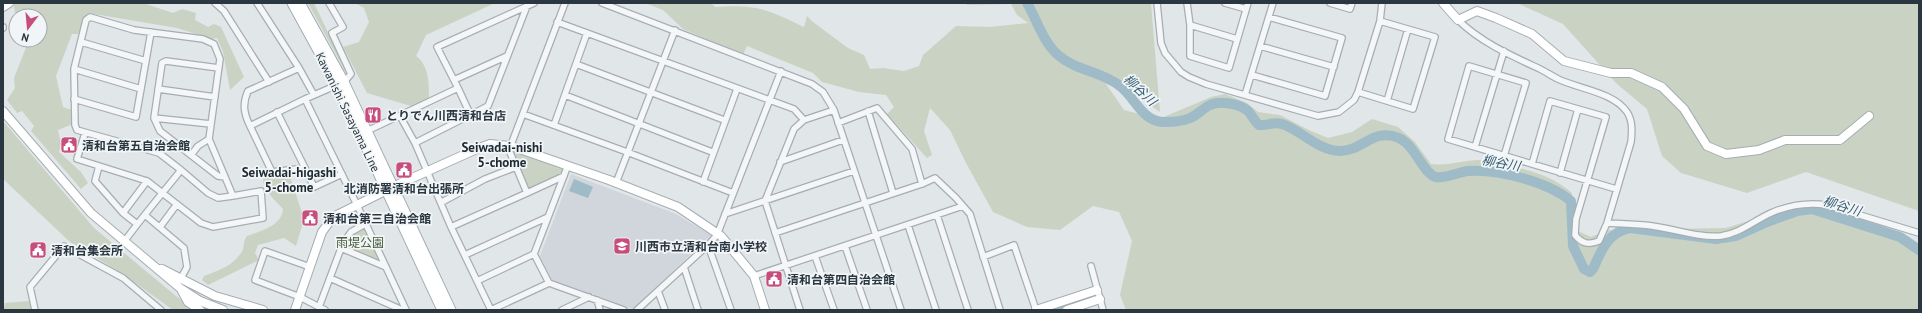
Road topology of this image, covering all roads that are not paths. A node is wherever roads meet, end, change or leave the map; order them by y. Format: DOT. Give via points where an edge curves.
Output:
graph roads {
  1 [pos="9,3"];
  2 [pos="257,3"];
  3 [pos="292,3"];
  4 [pos="300,3"];
  5 [pos="329,3"];
  6 [pos="534,3"];
  7 [pos="565,3"];
  8 [pos="602,3"];
  9 [pos="1157,3"];
  10 [pos="1187,3"];
  11 [pos="1225,3"];
  12 [pos="1248,3"];
  13 [pos="1273,3"];
  14 [pos="1330,3"];
  15 [pos="1352,3"];
  16 [pos="1382,3"];
  17 [pos="1443,3"];
  18 [pos="218,4"];
  19 [pos="527,6"];
  20 [pos="3,7"];
  21 [pos="1246,9"];
  22 [pos="1269,17"];
  23 [pos="1458,20"];
  24 [pos="1380,21"];
  25 [pos="557,22"];
  26 [pos="1190,25"];
  27 [pos="1408,29"];
  28 [pos="674,30"];
  29 [pos="151,32"];
  30 [pos="588,33"];
  31 [pos="1238,39"];
  32 [pos="81,42"];
  33 [pos="1260,46"];
  34 [pos="1504,51"];
  35 [pos="507,56"];
  36 [pos="146,61"];
  37 [pos="662,62"];
  38 [pos="576,64"];
  39 [pos="1334,67"];
  40 [pos="219,68"];
  41 [pos="299,68"];
  42 [pos="74,69"];
  43 [pos="780,71"];
  44 [pos="1497,74"];
  45 [pos="1252,75"];
  46 [pos="454,80"];
  47 [pos="269,82"];
  48 [pos="340,84"];
  49 [pos="458,88"];
  50 [pos="141,89"];
  51 [pos="158,89"];
  52 [pos="736,89"];
  53 [pos="1358,92"];
  54 [pos="652,93"];
  55 [pos="314,95"];
  56 [pos="565,95"];
  57 [pos="1245,95"];
  58 [pos="215,96"];
  59 [pos="74,99"];
  60 [pos="305,99"];
  61 [pos="769,100"];
  62 [pos="1386,100"];
  63 [pos="1578,109"];
  64 [pos="834,110"];
  65 [pos="3,111"];
  66 [pos="868,111"];
  67 [pos="277,112"];
  68 [pos="470,114"];
  69 [pos="523,114"];
  70 [pos="400,116"];
  71 [pos="1869,116"];
  72 [pos="154,118"];
  73 [pos="724,120"];
  74 [pos="804,120"];
  75 [pos="838,122"];
  76 [pos="638,123"];
  77 [pos="211,124"];
  78 [pos="554,125"];
  79 [pos="250,126"];
  80 [pos="367,131"];
  81 [pos="85,133"];
  82 [pos="209,139"];
  83 [pos="843,140"];
  84 [pos="415,143"];
  85 [pos="511,146"];
  86 [pos="1475,147"];
  87 [pos="627,152"];
  88 [pos="712,152"];
  89 [pos="191,155"];
  90 [pos="1504,156"];
  91 [pos="780,162"];
  92 [pos="1532,164"];
  93 [pos="568,165"];
  94 [pos="99,166"];
  95 [pos="516,167"];
  96 [pos="305,168"];
  97 [pos="181,170"];
  98 [pos="854,171"];
  99 [pos="428,172"];
  100 [pos="1560,173"];
  101 [pos="342,174"];
  102 [pos="564,176"];
  103 [pos="225,177"];
  104 [pos="147,181"];
  105 [pos="1587,181"];
  106 [pos="703,182"];
  107 [pos="616,183"];
  108 [pos="922,184"];
  109 [pos="390,188"];
  110 [pos="1616,189"];
  111 [pos="163,193"];
  112 [pos="527,193"];
  113 [pos="734,193"];
  114 [pos="893,193"];
  115 [pos="233,196"];
  116 [pos="765,201"];
  117 [pos="442,202"];
  118 [pos="865,203"];
  119 [pos="177,204"];
  120 [pos="357,205"];
  121 [pos="963,206"];
  122 [pos="123,213"];
  123 [pos="725,214"];
  124 [pos="145,215"];
  125 [pos="937,215"];
  126 [pos="548,217"];
  127 [pos="1607,223"];
  128 [pos="137,224"];
  129 [pos="365,224"];
  130 [pos="908,225"];
  131 [pos="451,226"];
  132 [pos="160,227"];
  133 [pos="774,233"];
  134 [pos="1919,233"];
  135 [pos="717,235"];
  136 [pos="876,235"];
  137 [pos="124,242"];
  138 [pos="708,245"];
  139 [pos="845,246"];
  140 [pos="341,248"];
  141 [pos="534,254"];
  142 [pos="465,255"];
  143 [pos="815,256"];
  144 [pos="983,257"];
  145 [pos="148,263"];
  146 [pos="785,266"];
  147 [pos="1091,266"];
  148 [pos="386,267"];
  149 [pos="684,267"];
  150 [pos="310,268"];
  151 [pos="754,276"];
  152 [pos="180,278"];
  153 [pos="330,278"];
  154 [pos="478,281"];
  155 [pos="549,283"];
  156 [pos="180,288"];
  157 [pos="1097,290"];
  158 [pos="658,291"];
  159 [pos="589,296"];
  160 [pos="300,297"];
  161 [pos="1100,299"];
  162 [pos="597,300"];
  163 [pos="319,307"];
  164 [pos="565,309"];
  165 [pos="35,310"];
  166 [pos="160,310"];
  167 [pos="200,310"];
  168 [pos="223,310"];
  169 [pos="263,310"];
  170 [pos="295,310"];
  171 [pos="325,310"];
  172 [pos="402,310"];
  173 [pos="406,310"];
  174 [pos="442,310"];
  175 [pos="451,310"];
  176 [pos="491,310"];
  177 [pos="600,310"];
  178 [pos="624,310"];
  179 [pos="637,310"];
  180 [pos="665,310"];
  181 [pos="698,310"];
  182 [pos="730,310"];
  183 [pos="765,310"];
  184 [pos="800,310"];
  185 [pos="834,310"];
  186 [pos="867,310"];
  187 [pos="901,310"];
  188 [pos="936,310"];
  189 [pos="968,310"];
  190 [pos="1000,310"];
  191 [pos="1036,310"];
  192 [pos="1068,310"];
  193 [pos="1103,310"];
  1 -- 20 [label="street"];
  2 -- 41 [label="street"];
  3 -- 48 [label="main road, Kawanishi Sasayama Line"];
  4 -- 48 [label="main road, Kawanishi Sasayama Line"];
  5 -- 48 [label="street" via="343,27 332,33 351,74"];
  6 -- 19 [label="street"];
  7 -- 25 [label="street"];
  8 -- 28 [label="street"];
  9 -- 57 [label="street" via="1161,43 1165,53 1180,72 1206,84"];
  10 -- 26 [label="street"];
  11 -- 21 [label="street"];
  12 -- 21 [label="street"];
  13 -- 22 [label="street"];
  14 -- 15 [label="street" via="1350,9"];
  16 -- 24 [label="street"];
  17 -- 23 [label="street"];
  18 -- 47 [label="street"];
  19 -- 35 [label="street"];
  19 -- 46 [label="street" via="437,47"];
  21 -- 31 [label="street"];
  22 -- 33 [label="street"];
  22 -- 39 [label="street" via="1342,38"];
  23 -- 34 [label="street" via="1471,33"];
  23 -- 71 [label="street" via="1477,12 1496,18 1532,34 1564,61 1611,73 1631,73 1662,87 1684,109 1707,146 1726,154 1759,150 1784,140 1840,140"];
  24 -- 27 [label="street"];
  24 -- 53 [label="street"];
  25 -- 30 [label="street"];
  25 -- 69 [label="street"];
  26 -- 31 [label="street"];
  26 -- 31 [label="street" via="1190,56 1229,68"];
  27 -- 62 [label="street"];
  27 -- 62 [label="street" via="1435,37 1413,109"];
  28 -- 37 [label="street"];
  28 -- 43 [label="street"];
  29 -- 32 [label="street" via="134,30 90,17 86,20"];
  29 -- 36 [label="street"];
  29 -- 40 [label="street" via="203,38 214,44 220,59"];
  30 -- 37 [label="street"];
  30 -- 38 [label="street"];
  32 -- 36 [label="street"];
  32 -- 42 [label="street"];
  33 -- 39 [label="street"];
  33 -- 45 [label="street"];
  34 -- 44 [label="street"];
  34 -- 110 [label="street" via="1559,79 1605,96 1627,112 1632,130 1631,142"];
  35 -- 46 [label="street"];
  35 -- 68 [label="street" via="488,106"];
  36 -- 50 [label="street"];
  37 -- 52 [label="street"];
  37 -- 54 [label="street"];
  38 -- 54 [label="street"];
  38 -- 56 [label="street"];
  39 -- 45 [label="street" via="1325,96"];
  40 -- 51 [label="street" via="166,61 162,63"];
  40 -- 58 [label="street"];
  41 -- 47 [label="street"];
  41 -- 55 [label="street"];
  42 -- 50 [label="street"];
  42 -- 59 [label="street"];
  43 -- 61 [label="street"];
  43 -- 64 [label="street" via="812,84 823,92"];
  44 -- 86 [label="street"];
  44 -- 86 [label="street" via="1469,66 1448,139"];
  44 -- 90 [label="street" via="1526,83"];
  45 -- 57 [label="street"];
  46 -- 49 [label="street"];
  47 -- 79 [label="street" via="248,91 244,115"];
  48 -- 55 [label="street"];
  48 -- 80 [label="main road, Kawanishi Sasayama Line"];
  48 -- 109 [label="main road, Kawanishi Sasayama Line"];
  49 -- 68 [label="street"];
  49 -- 70 [label="street"];
  50 -- 59 [label="street" via="136,117"];
  51 -- 58 [label="street"];
  51 -- 72 [label="street"];
  52 -- 61 [label="street"];
  52 -- 73 [label="street"];
  53 -- 57 [label="street" via="1349,105 1339,112 1318,116"];
  53 -- 62 [label="street"];
  54 -- 73 [label="street"];
  54 -- 76 [label="street"];
  55 -- 60 [label="street"];
  56 -- 76 [label="street"];
  56 -- 78 [label="street"];
  58 -- 77 [label="street"];
  59 -- 81 [label="street" via="75,125 77,130"];
  60 -- 67 [label="street"];
  60 -- 101 [label="street"];
  61 -- 74 [label="street" via="794,109"];
  61 -- 113 [label="street"];
  63 -- 92 [label="street" via="1550,102"];
  63 -- 100 [label="street"];
  63 -- 105 [label="street" via="1606,117"];
  64 -- 74 [label="street"];
  64 -- 75 [label="street"];
  65 -- 137 [label="street" via="92,213"];
  66 -- 75 [label="street"];
  66 -- 108 [label="street" via="877,108 912,149"];
  66 -- 114 [label="street"];
  67 -- 79 [label="street"];
  67 -- 96 [label="street"];
  68 -- 84 [label="street"];
  69 -- 78 [label="street"];
  69 -- 85 [label="street"];
  70 -- 80 [label="street"];
  70 -- 84 [label="street"];
  72 -- 77 [label="street"];
  72 -- 89 [label="street" via="160,131"];
  73 -- 88 [label="street"];
  74 -- 91 [label="street" via="794,129"];
  75 -- 83 [label="street"];
  76 -- 87 [label="street"];
  76 -- 88 [label="street"];
  77 -- 82 [label="street"];
  78 -- 87 [label="street"];
  79 -- 96 [label="street" via="272,172"];
  80 -- 109 [label="main road, Kawanishi Sasayama Line"];
  81 -- 94 [label="street" via="77,160"];
  81 -- 97 [label="street" via="158,154"];
  82 -- 89 [label="street" via="198,146"];
  82 -- 103 [label="street"];
  83 -- 91 [label="street"];
  83 -- 98 [label="street"];
  84 -- 99 [label="street"];
  85 -- 93 [label="street"];
  85 -- 95 [label="street" via="509,150"];
  85 -- 99 [label="street" via="490,144"];
  86 -- 90 [label="street"];
  87 -- 106 [label="street"];
  87 -- 107 [label="street"];
  88 -- 106 [label="street"];
  89 -- 103 [label="street" via="218,176"];
  90 -- 92 [label="street"];
  91 -- 116 [label="street"];
  92 -- 100 [label="street"];
  93 -- 102 [label="street"];
  93 -- 107 [label="street"];
  94 -- 104 [label="street"];
  94 -- 122 [label="street" via="95,181"];
  95 -- 112 [label="street"];
  95 -- 117 [label="street" via="485,179"];
  96 -- 101 [label="street" via="314,187"];
  97 -- 111 [label="street"];
  97 -- 115 [label="street" via="208,193 218,198"];
  98 -- 116 [label="street"];
  98 -- 118 [label="street"];
  99 -- 109 [label="street"];
  99 -- 117 [label="street"];
  100 -- 105 [label="street"];
  101 -- 120 [label="street"];
  102 -- 112 [label="street"];
  102 -- 126 [label="street"];
  103 -- 115 [label="street"];
  104 -- 111 [label="street"];
  104 -- 122 [label="street"];
  105 -- 110 [label="street"];
  105 -- 127 [label="street" via="1576,219 1575,235 1579,240 1593,243 1599,241"];
  106 -- 113 [label="street"];
  107 -- 135 [label="street" via="678,207"];
  108 -- 114 [label="street"];
  108 -- 121 [label="street" via="935,178"];
  109 -- 120 [label="street"];
  109 -- 174 [label="main road, Kawanishi Sasayama Line"];
  109 -- 175 [label="main road, Kawanishi Sasayama Line"];
  110 -- 127 [label="street"];
  111 -- 119 [label="street"];
  111 -- 124 [label="street"];
  112 -- 131 [label="street"];
  113 -- 123 [label="street"];
  114 -- 118 [label="street"];
  115 -- 119 [label="street" via="261,191 263,218 213,227 201,224"];
  116 -- 123 [label="street"];
  116 -- 133 [label="street"];
  117 -- 131 [label="street"];
  118 -- 133 [label="street"];
  118 -- 136 [label="street"];
  119 -- 132 [label="street"];
  120 -- 129 [label="street"];
  120 -- 150 [label="street" via="333,217 322,232"];
  121 -- 125 [label="street"];
  121 -- 144 [label="street" via="970,214"];
  122 -- 128 [label="street"];
  123 -- 135 [label="street"];
  124 -- 128 [label="street"];
  124 -- 132 [label="street"];
  125 -- 130 [label="street"];
  125 -- 189 [label="street"];
  126 -- 141 [label="street"];
  126 -- 142 [label="street"];
  127 -- 134 [label="street" via="1652,226 1692,234 1720,236 1736,233 1777,211 1803,203 1812,203 1827,205"];
  128 -- 137 [label="street"];
  129 -- 140 [label="street" via="351,232"];
  129 -- 148 [label="street"];
  130 -- 136 [label="street"];
  130 -- 188 [label="street"];
  131 -- 142 [label="street"];
  132 -- 152 [label="street" via="184,248 187,267"];
  133 -- 146 [label="street"];
  135 -- 138 [label="street"];
  135 -- 151 [label="street" via="721,236"];
  136 -- 139 [label="street"];
  136 -- 187 [label="street"];
  137 -- 145 [label="street"];
  138 -- 149 [label="street"];
  138 -- 182 [label="street"];
  139 -- 143 [label="street"];
  139 -- 186 [label="street"];
  140 -- 148 [label="street"];
  140 -- 153 [label="street"];
  141 -- 154 [label="street"];
  141 -- 155 [label="street"];
  142 -- 154 [label="street"];
  143 -- 146 [label="street"];
  143 -- 185 [label="street"];
  144 -- 190 [label="street"];
  144 -- 191 [label="street" via="1014,245"];
  145 -- 152 [label="street"];
  145 -- 156 [label="street"];
  146 -- 151 [label="street"];
  146 -- 184 [label="street"];
  147 -- 157 [label="street"];
  148 -- 173 [label="street"];
  149 -- 158 [label="street"];
  149 -- 181 [label="street"];
  150 -- 160 [label="street"];
  150 -- 160 [label="street" via="265,251 255,280"];
  151 -- 183 [label="street"];
  152 -- 169 [label="street" via="215,296"];
  153 -- 163 [label="street"];
  153 -- 172 [label="street"];
  154 -- 176 [label="street"];
  155 -- 159 [label="street"];
  155 -- 176 [label="street"];
  156 -- 167 [label="street" via="188,302"];
  156 -- 168 [label="street" via="200,301"];
  157 -- 161 [label="street"];
  157 -- 191 [label="street"];
  158 -- 179 [label="street"];
  158 -- 180 [label="street"];
  159 -- 162 [label="street"];
  159 -- 164 [label="street"];
  160 -- 163 [label="street"];
  160 -- 170 [label="street"];
  161 -- 192 [label="street"];
  161 -- 193 [label="street"];
  162 -- 177 [label="street"];
  162 -- 178 [label="street"];
  163 -- 171 [label="street"];
  165 -- 166 [label="street" via="30,287 64,246 123,278"];
}
